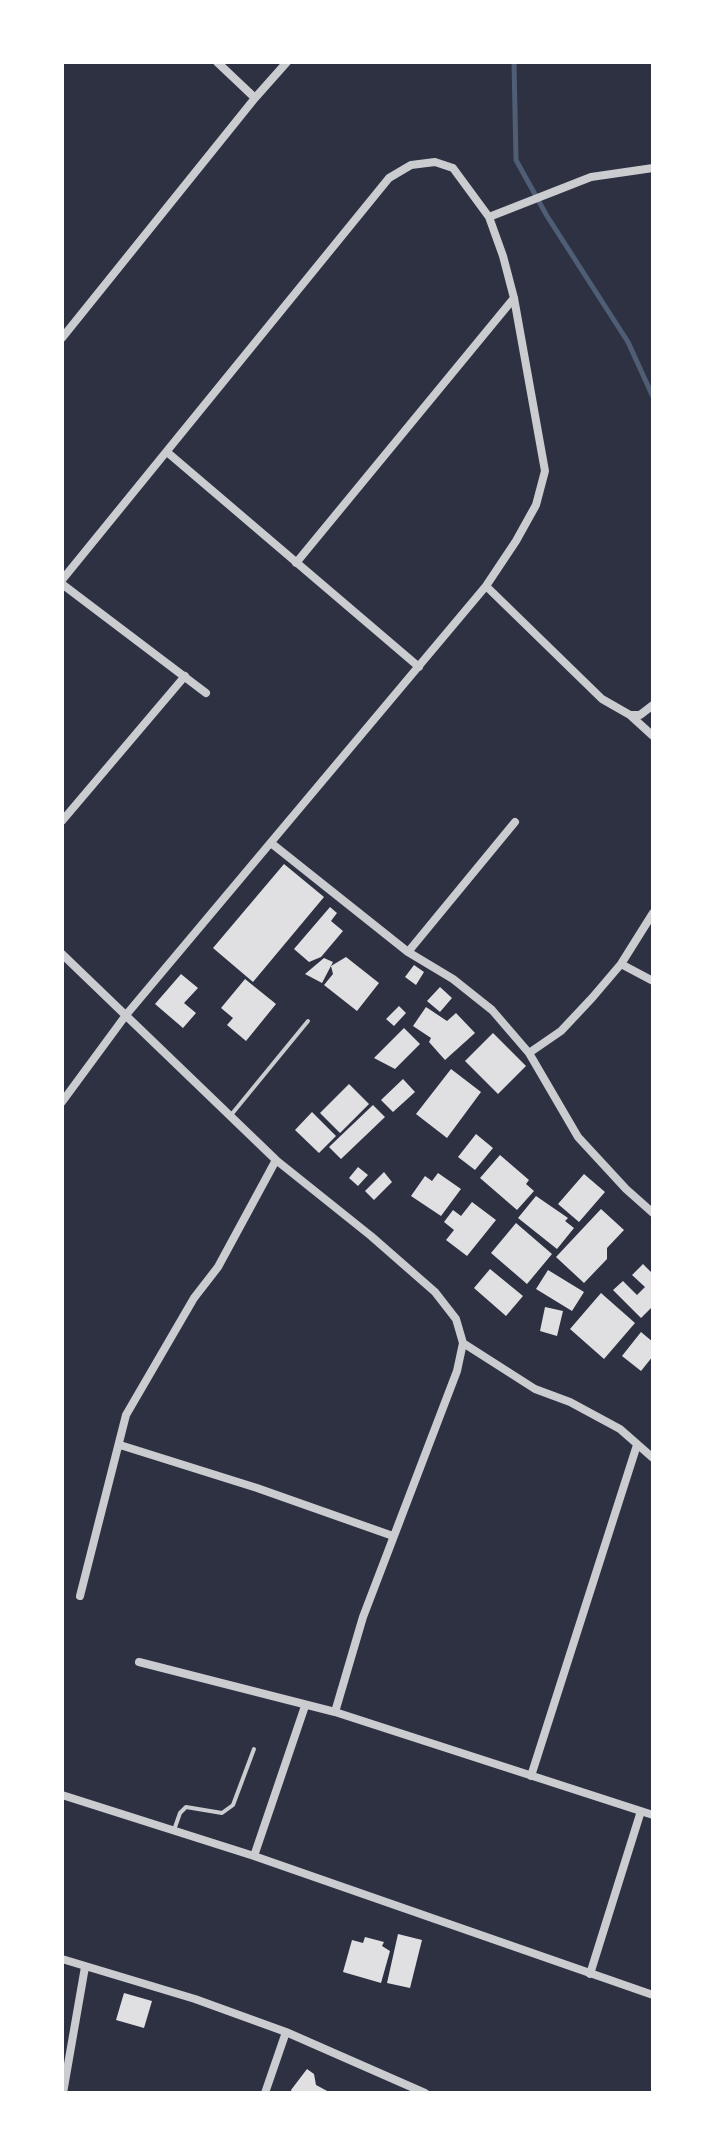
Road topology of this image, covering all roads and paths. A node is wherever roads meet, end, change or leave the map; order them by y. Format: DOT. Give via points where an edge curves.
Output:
graph roads {
  1 [pos="217,62"];
  2 [pos="287,62"];
  3 [pos="255,98"];
  4 [pos="653,168"];
  5 [pos="489,217"];
  6 [pos="514,298"];
  7 [pos="62,338"];
  8 [pos="167,452"];
  9 [pos="296,563"];
  10 [pos="62,582"];
  11 [pos="486,586"];
  12 [pos="419,667"];
  13 [pos="185,676"];
  14 [pos="206,693"];
  15 [pos="653,705"];
  16 [pos="630,715"];
  17 [pos="653,736"];
  18 [pos="62,821"];
  19 [pos="515,822"];
  20 [pos="271,843"];
  21 [pos="653,913"];
  22 [pos="408,952"];
  23 [pos="62,954"];
  24 [pos="621,964"];
  25 [pos="653,981"];
  26 [pos="126,1015"];
  27 [pos="308,1021"];
  28 [pos="529,1053"];
  29 [pos="62,1102"];
  30 [pos="230,1117"];
  31 [pos="276,1160"];
  32 [pos="653,1213"];
  33 [pos="463,1343"];
  34 [pos="120,1445"];
  35 [pos="637,1445"];
  36 [pos="653,1458"];
  37 [pos="393,1536"];
  38 [pos="80,1596"];
  39 [pos="139,1662"];
  40 [pos="305,1706"];
  41 [pos="335,1712"];
  42 [pos="254,1749"];
  43 [pos="531,1776"];
  44 [pos="62,1795"];
  45 [pos="641,1811"];
  46 [pos="653,1815"];
  47 [pos="174,1830"];
  48 [pos="254,1856"];
  49 [pos="62,1959"];
  50 [pos="85,1967"];
  51 [pos="590,1974"];
  52 [pos="653,1995"];
  53 [pos="286,2032"];
  54 [pos="63,2093"];
  55 [pos="265,2093"];
  56 [pos="425,2093"];
  1 -- 3 [label="street"];
  2 -- 3 [label="street"];
  3 -- 7 [label="street"];
  4 -- 5 [label="street" via="591,177"];
  5 -- 6 [label="street"];
  5 -- 8 [label="street" via="453,168 435,162 411,165 389,178"];
  6 -- 9 [label="street"];
  6 -- 11 [label="street" via="545,471 536,505"];
  8 -- 9 [label="street"];
  8 -- 10 [label="street"];
  9 -- 12 [label="street"];
  10 -- 13 [label="street"];
  11 -- 12 [label="street"];
  11 -- 16 [label="street" via="602,699"];
  12 -- 20 [label="street"];
  13 -- 14 [label="street"];
  13 -- 18 [label="street"];
  15 -- 16 [label="street"];
  16 -- 17 [label="street"];
  19 -- 22 [label="street"];
  20 -- 22 [label="street"];
  20 -- 26 [label="street"];
  21 -- 24 [label="street"];
  22 -- 28 [label="street" via="492,1010"];
  23 -- 26 [label="street"];
  24 -- 25 [label="street"];
  24 -- 28 [label="street" via="561,1031"];
  26 -- 29 [label="street"];
  26 -- 30 [label="street"];
  27 -- 30 [label="lane"];
  28 -- 32 [label="street" via="578,1137"];
  30 -- 31 [label="street"];
  31 -- 33 [label="street" via="435,1292 456,1319"];
  31 -- 34 [label="street" via="218,1267 194,1298 126,1415"];
  33 -- 35 [label="street" via="535,1389 620,1429"];
  33 -- 37 [label="street"];
  34 -- 37 [label="street"];
  34 -- 38 [label="street"];
  35 -- 36 [label="street"];
  35 -- 43 [label="street"];
  37 -- 41 [label="street"];
  39 -- 40 [label="street"];
  40 -- 41 [label="street"];
  40 -- 48 [label="street"];
  41 -- 43 [label="street"];
  42 -- 47 [label="lane" via="233,1805 222,1813 186,1807"];
  43 -- 45 [label="street"];
  44 -- 47 [label="street"];
  45 -- 46 [label="street"];
  45 -- 51 [label="street"];
  47 -- 48 [label="street"];
  48 -- 51 [label="street"];
  49 -- 50 [label="street"];
  50 -- 53 [label="street"];
  50 -- 54 [label="street"];
  51 -- 52 [label="street"];
  53 -- 55 [label="street"];
  53 -- 56 [label="street"];
}
